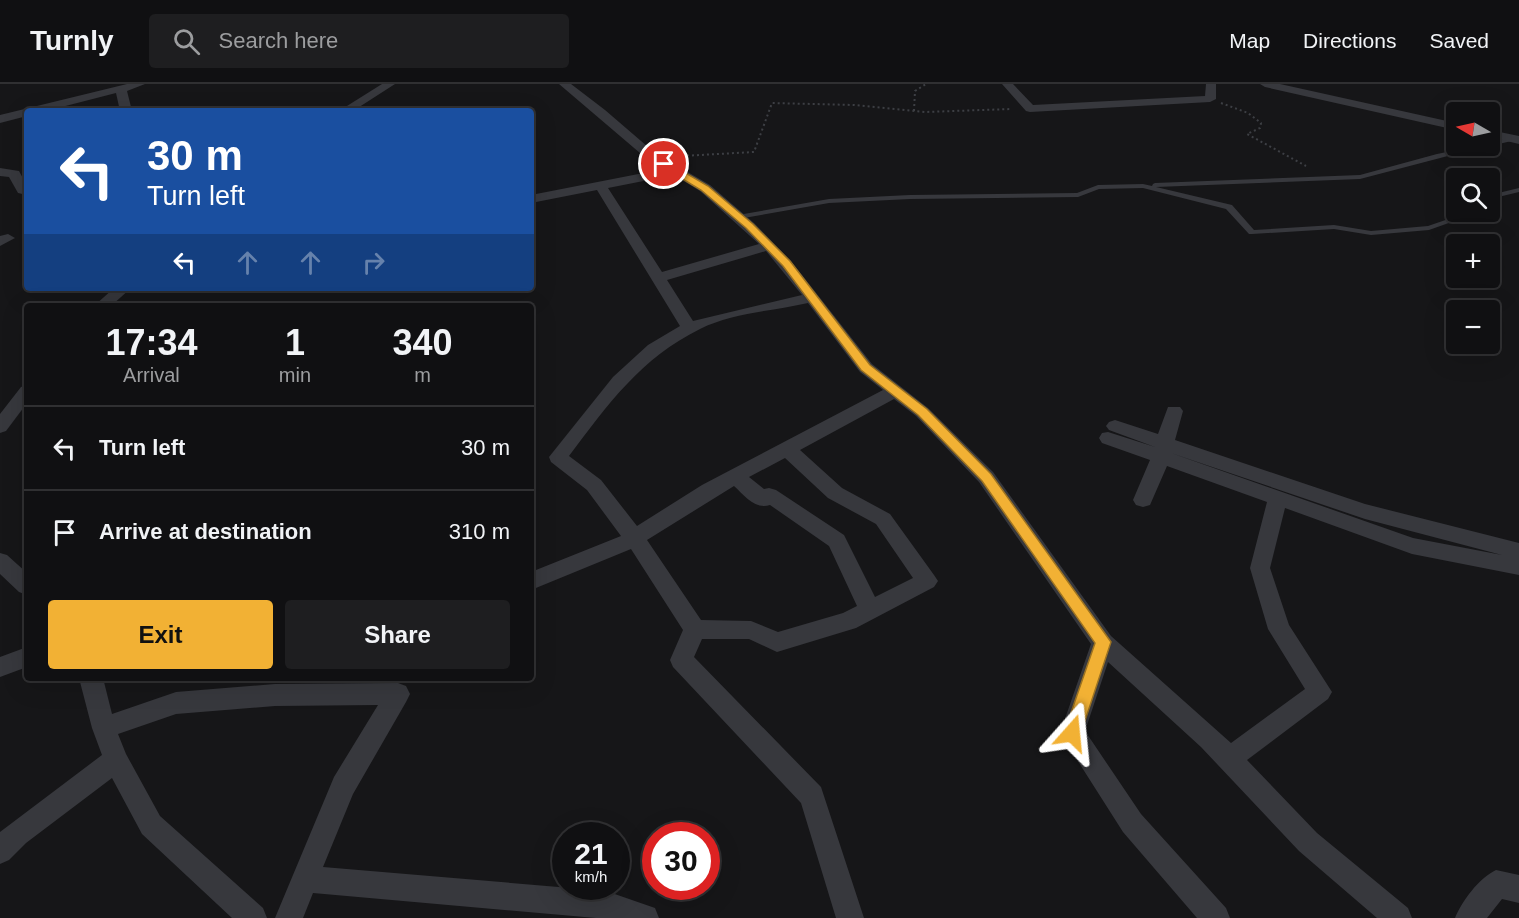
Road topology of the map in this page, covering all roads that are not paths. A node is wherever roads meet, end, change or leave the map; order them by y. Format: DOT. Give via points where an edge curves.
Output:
graph roads {
  1 [pos="140,84"];
  2 [pos="390,84"];
  3 [pos="564,84"];
  4 [pos="1007,84"];
  5 [pos="1211,84"];
  6 [pos="1265,84"];
  7 [pos="121,90"];
  8 [pos="46,108"];
  9 [pos="125,108"];
  10 [pos="350,108"];
  11 [pos="24,113"];
  12 [pos="0,119"];
  13 [pos="1446,125"];
  14 [pos="1500,136"];
  15 [pos="1516,140"];
  16 [pos="1500,142"];
  17 [pos="1446,153"];
  18 [pos="675,171"];
  19 [pos="0,172"];
  20 [pos="600,185"];
  21 [pos="1143,186"];
  22 [pos="24,190"];
  23 [pos="1519,190"];
  24 [pos="1500,195"];
  25 [pos="534,198"];
  26 [pos="738,217"];
  27 [pos="1447,222"];
  28 [pos="769,246"];
  29 [pos="658,278"];
  30 [pos="120,291"];
  31 [pos="812,297"];
  32 [pos="106,303"];
  33 [pos="690,329"];
  34 [pos="896,391"];
  35 [pos="24,395"];
  36 [pos="1174,411"];
  37 [pos="0,427"];
  38 [pos="1111,432"];
  39 [pos="787,449"];
  40 [pos="1163,450"];
  41 [pos="735,476"];
  42 [pos="1277,499"];
  43 [pos="1143,500"];
  44 [pos="634,538"];
  45 [pos="1519,551"];
  46 [pos="0,561"];
  47 [pos="1519,567"];
  48 [pos="534,580"];
  49 [pos="24,583"];
  50 [pos="870,610"];
  51 [pos="694,629"];
  52 [pos="1103,642"];
  53 [pos="24,658"];
  54 [pos="0,667"];
  55 [pos="92,681"];
  56 [pos="104,728"];
  57 [pos="1229,759"];
  58 [pos="116,760"];
  59 [pos="0,850"];
  60 [pos="305,879"];
  61 [pos="1519,889"];
  62 [pos="253,918"];
  63 [pos="289,918"];
  64 [pos="645,918"];
  65 [pos="850,918"];
  66 [pos="1216,918"];
  67 [pos="1398,918"];
  68 [pos="1469,918"];
  1 -- 7 [label="street"];
  2 -- 10 [label="street"];
  3 -- 18 [label="street" via="653,158"];
  4 -- 5 [label="street" via="1030,109 1210,99"];
  6 -- 13 [label="street"];
  7 -- 8 [label="street"];
  7 -- 9 [label="street"];
  11 -- 12 [label="street"];
  14 -- 15 [label="street"];
  15 -- 16 [label="lane"];
  17 -- 21 [label="lane" via="1360,177"];
  18 -- 20 [label="street"];
  18 -- 26 [label="street" via="705,188"];
  19 -- 22 [label="street" via="14,174"];
  20 -- 25 [label="street"];
  20 -- 29 [label="street"];
  21 -- 26 [label="lane" via="1098,187 1078,195 829,201"];
  21 -- 27 [label="lane" via="1229,207 1252,232 1334,227 1371,233 1429,228"];
  23 -- 24 [label="lane"];
  26 -- 28 [label="street"];
  28 -- 29 [label="street"];
  28 -- 31 [label="street"];
  29 -- 33 [label="street"];
  30 -- 32 [label="street"];
  31 -- 33 [label="street"];
  31 -- 34 [label="street" via="866,368"];
  33 -- 44 [label="street" via="655,348 614,384 558,457 594,485"];
  34 -- 39 [label="street"];
  34 -- 52 [label="street" via="986,477"];
  35 -- 37 [label="street"];
  36 -- 40 [label="street"];
  38 -- 40 [label="street"];
  39 -- 41 [label="street"];
  39 -- 50 [label="street" via="835,493 883,519 927,581"];
  40 -- 42 [label="street"];
  40 -- 43 [label="street"];
  40 -- 45 [label="street" via="1456,538"];
  41 -- 44 [label="street"];
  41 -- 50 [label="street" via="762,500 769,495 837,541"];
  42 -- 47 [label="street" via="1412,546"];
  42 -- 57 [label="street" via="1260,568 1279,629 1320,692"];
  44 -- 48 [label="street"];
  44 -- 51 [label="street"];
  46 -- 49 [label="street"];
  50 -- 51 [label="street" via="848,621 777,642 751,630"];
  51 -- 65 [label="street" via="681,660 812,796"];
  52 -- 57 [label="street"];
  52 -- 66 [label="street" via="1072,733 1132,823"];
  53 -- 54 [label="street"];
  55 -- 56 [label="street"];
  56 -- 58 [label="street"];
  56 -- 60 [label="street" via="176,703 275,695 398,694 343,786"];
  57 -- 67 [label="street" via="1308,842"];
  58 -- 59 [label="street"];
  58 -- 62 [label="street" via="151,825"];
  60 -- 63 [label="street"];
  60 -- 64 [label="street" via="606,905"];
  61 -- 68 [label="street" via="1496,884"];
}
